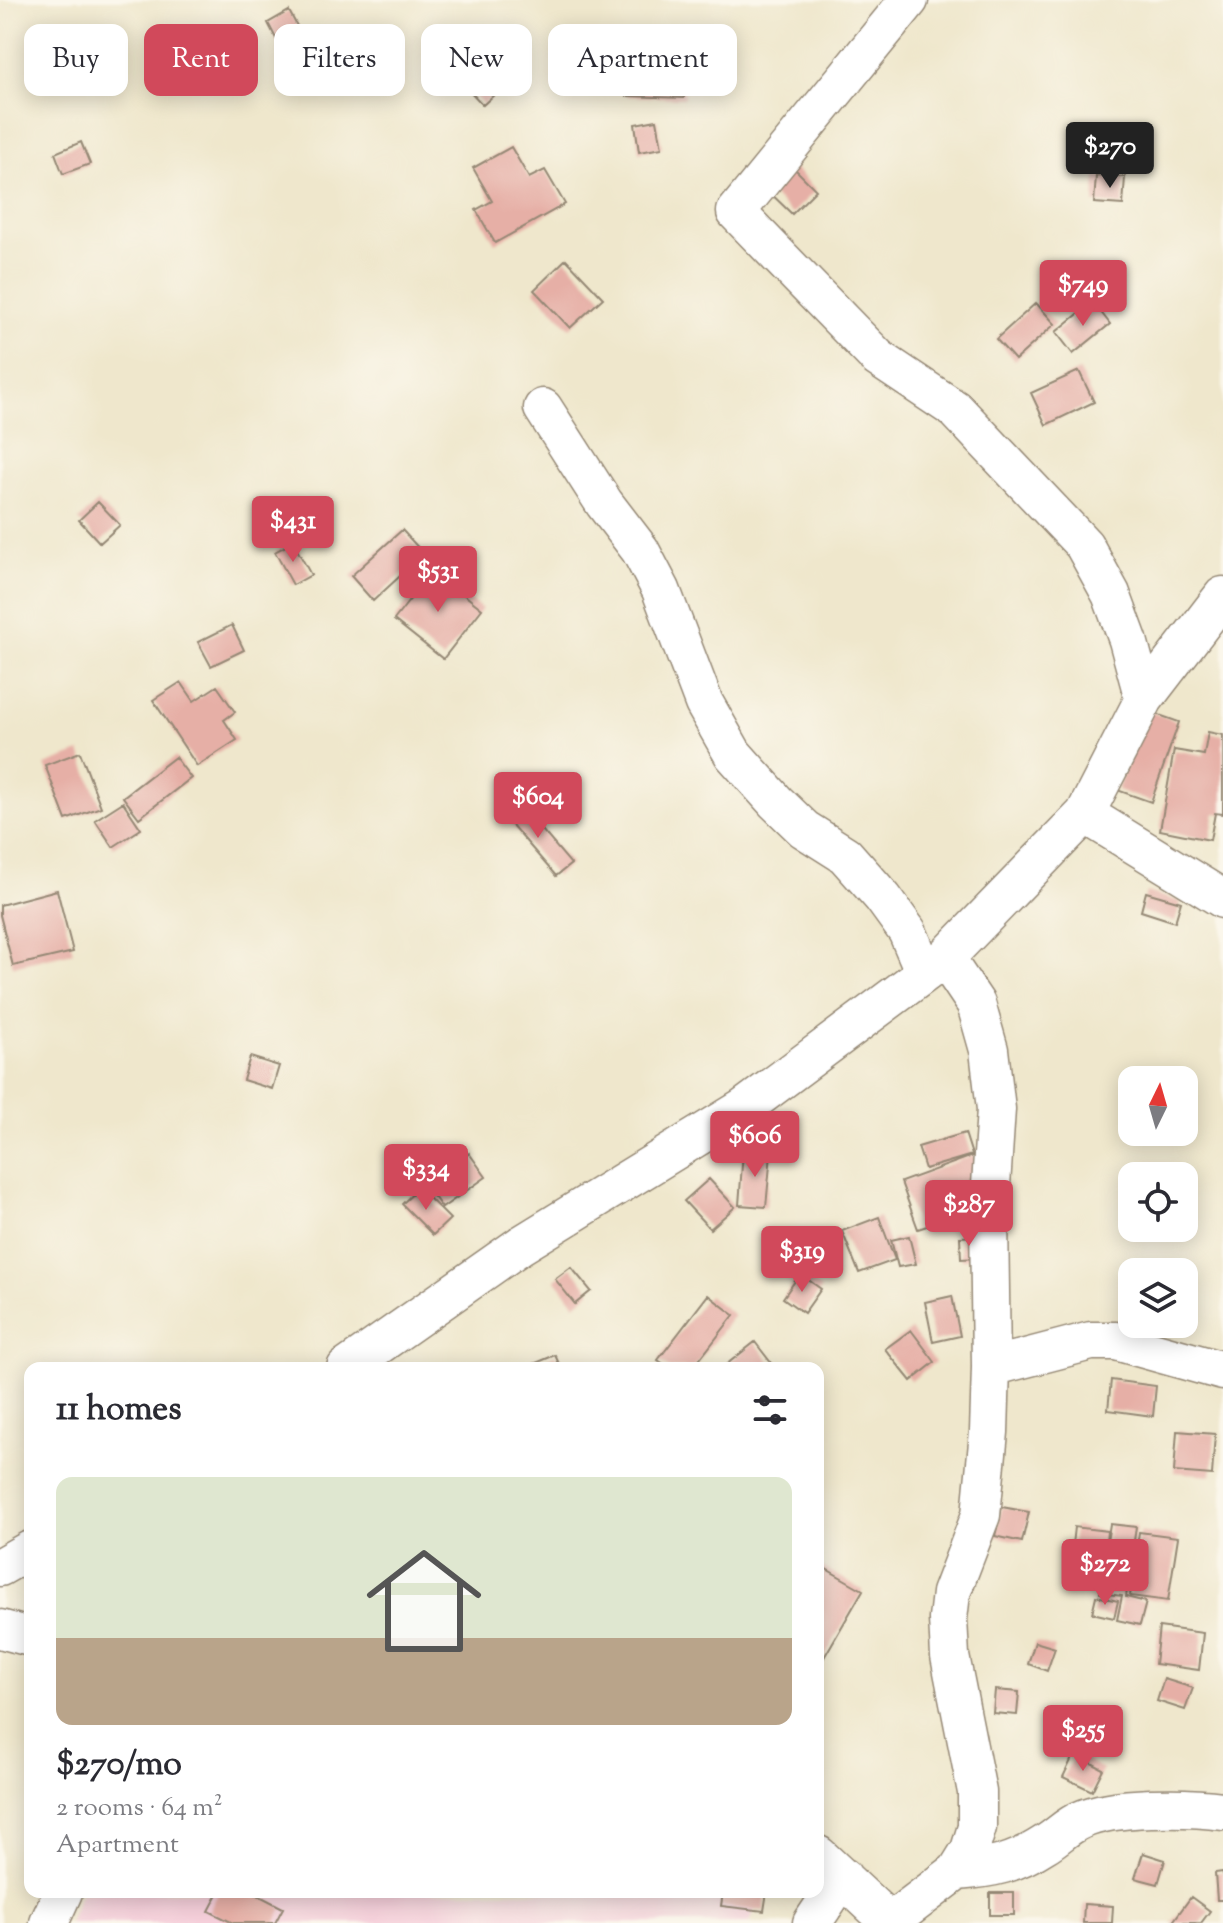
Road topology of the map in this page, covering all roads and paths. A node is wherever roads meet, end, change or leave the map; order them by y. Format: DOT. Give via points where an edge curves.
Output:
graph roads {
  1 [pos="909,0"];
  2 [pos="543,408"];
  3 [pos="1223,596"];
  4 [pos="1144,699"];
  5 [pos="1085,814"];
  6 [pos="1223,899"];
  7 [pos="935,965"];
  8 [pos="355,1362"];
  9 [pos="991,1367"];
  10 [pos="1223,1371"];
  11 [pos="24,1553"];
  12 [pos="0,1567"];
  13 [pos="0,1629"];
  14 [pos="24,1635"];
  15 [pos="1223,1811"];
  16 [pos="830,1866"];
  17 [pos="957,1871"];
  18 [pos="60,1898"];
  19 [pos="820,1898"];
  20 [pos="890,1922"];
  21 [pos="49,1923"];
  22 [pos="812,1923"];
  1 -- 4 [label="street" via="736,212 878,358 956,410 1084,545 1111,594"];
  2 -- 7 [label="street" via="640,550 704,703 733,754 804,829 845,855"];
  3 -- 4 [label="street"];
  4 -- 5 [label="street"];
  5 -- 6 [label="street"];
  5 -- 7 [label="street"];
  7 -- 8 [label="street" via="744,1108 521,1245"];
  7 -- 9 [label="street" via="976,1004 989,1050 996,1109 989,1216"];
  9 -- 10 [label="street" via="1091,1341 1116,1341"];
  9 -- 17 [label="street" via="981,1515 951,1593 948,1619 950,1656 977,1792 977,1827"];
  11 -- 12 [label="street"];
  13 -- 14 [label="street"];
  15 -- 17 [label="street" via="1190,1806 1100,1813 1079,1820 1014,1863"];
  16 -- 20 [label="street"];
  17 -- 20 [label="street"];
  18 -- 21 [label="street"];
  19 -- 22 [label="street"];
}
